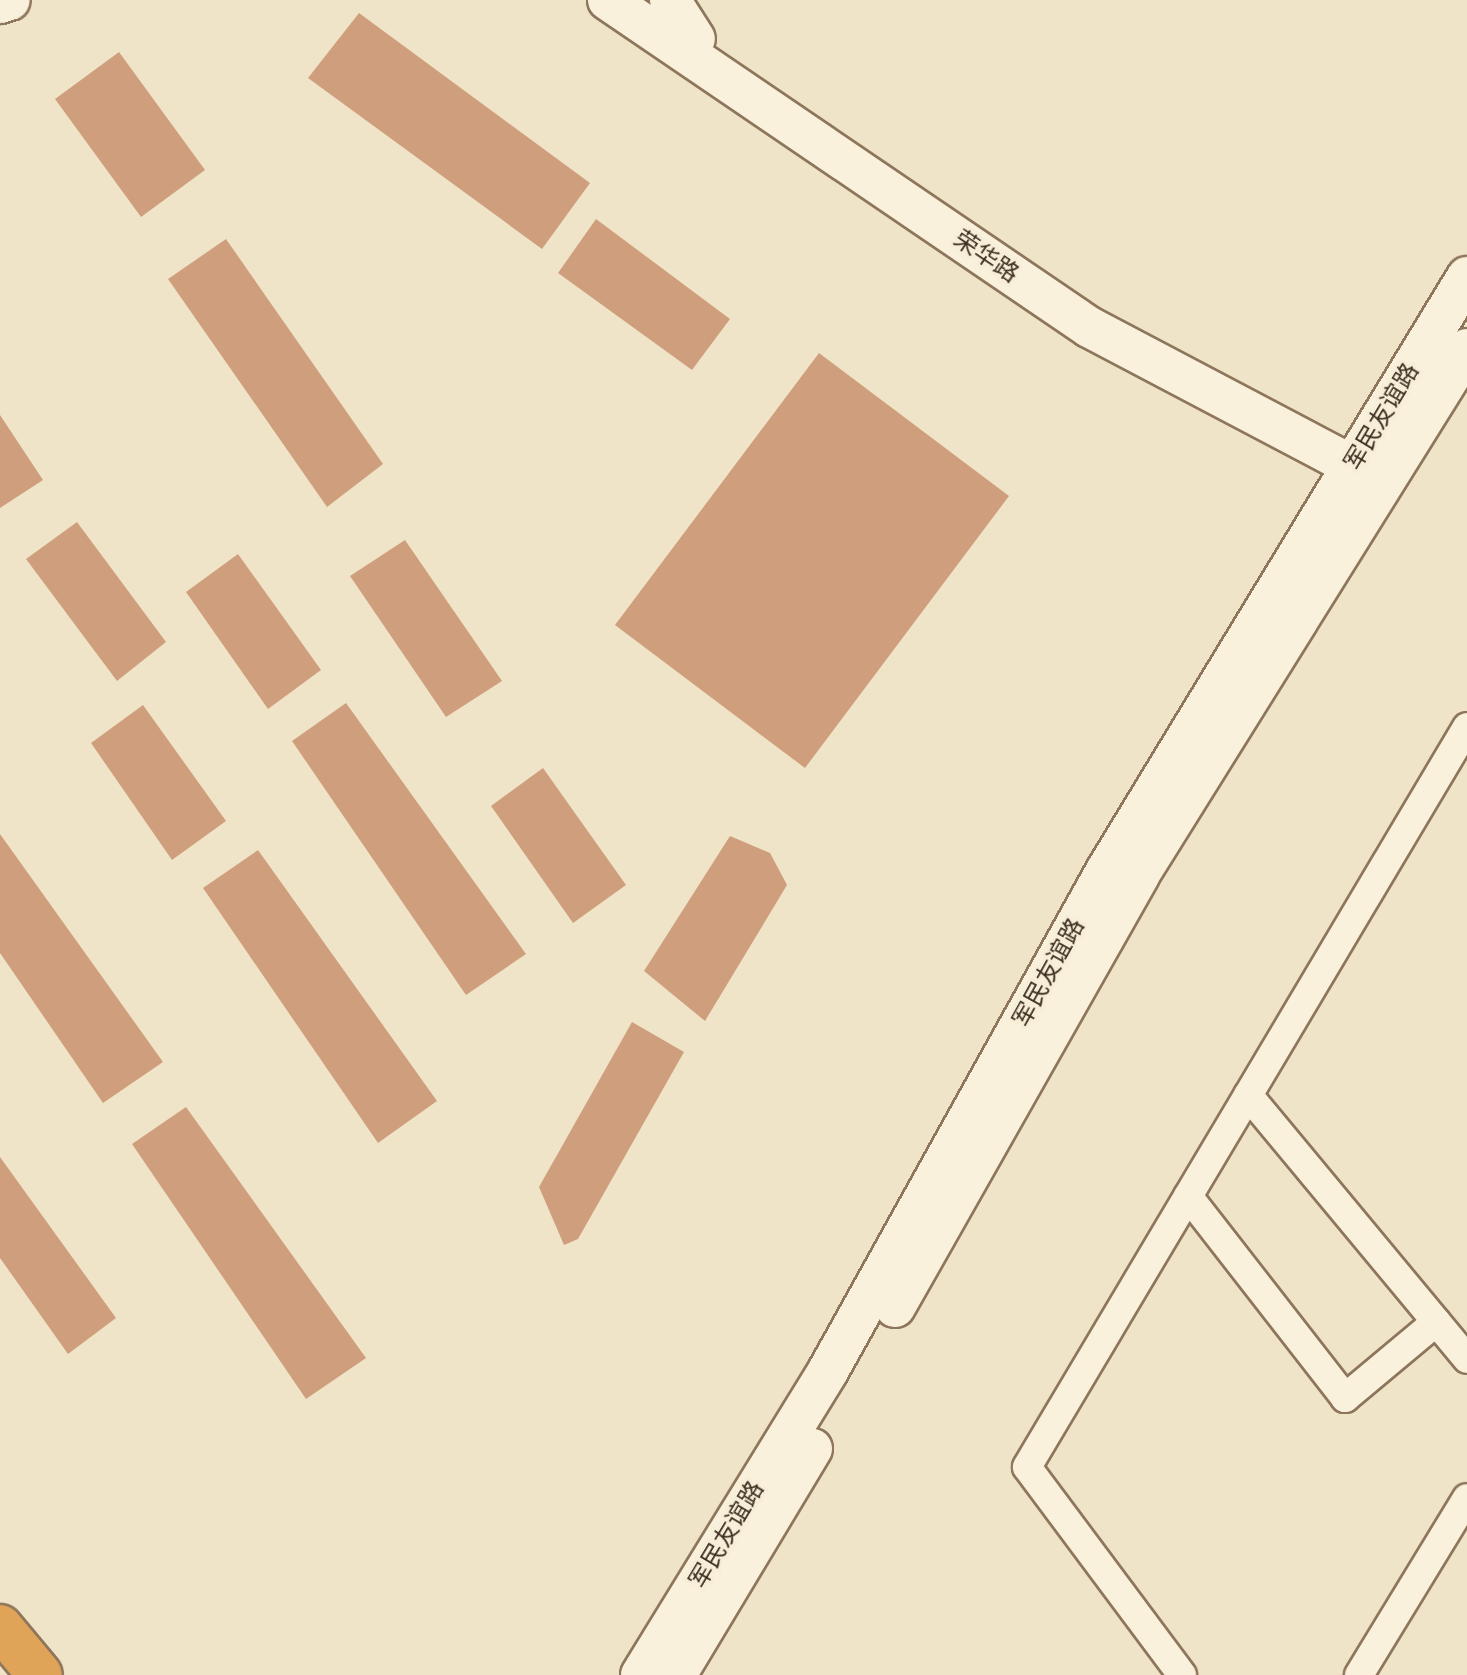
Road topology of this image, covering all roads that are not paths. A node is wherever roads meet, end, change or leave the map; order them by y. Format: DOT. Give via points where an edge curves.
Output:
graph roads {
  1 [pos="10,0"];
  2 [pos="608,0"];
  3 [pos="636,0"];
  4 [pos="670,0"];
  5 [pos="0,3"];
  6 [pos="695,39"];
  7 [pos="1467,277"];
  8 [pos="1467,349"];
  9 [pos="1374,464"];
  10 [pos="1467,727"];
  11 [pos="1248,1095"];
  12 [pos="1188,1196"];
  13 [pos="1436,1322"];
  14 [pos="1467,1359"];
  15 [pos="1467,1498"];
  16 [pos="0,1627"];
  17 [pos="38,1673"];
  18 [pos="641,1675"];
  19 [pos="676,1675"];
  20 [pos="1182,1675"];
  21 [pos="1359,1675"];
  1 -- 5 [label="street"];
  2 -- 9 [label="street, 荣华路" via="1089,327"];
  3 -- 6 [label="street, 荣华路"];
  4 -- 6 [label="street"];
  6 -- 9 [label="street, 荣华路" via="1097,309"];
  7 -- 9 [label="street, 军民友谊路"];
  8 -- 9 [label="street, 军民友谊路"];
  9 -- 18 [label="street, 军民友谊路" via="1106,871 828,1371"];
  9 -- 19 [label="street, 军民友谊路" via="854,1380"];
  10 -- 11 [label="street"];
  11 -- 12 [label="street"];
  11 -- 13 [label="street"];
  12 -- 13 [label="street" via="1345,1398"];
  12 -- 20 [label="street" via="1027,1467"];
  13 -- 14 [label="street"];
  15 -- 21 [label="street"];
  16 -- 17 [label="highway"];
}
